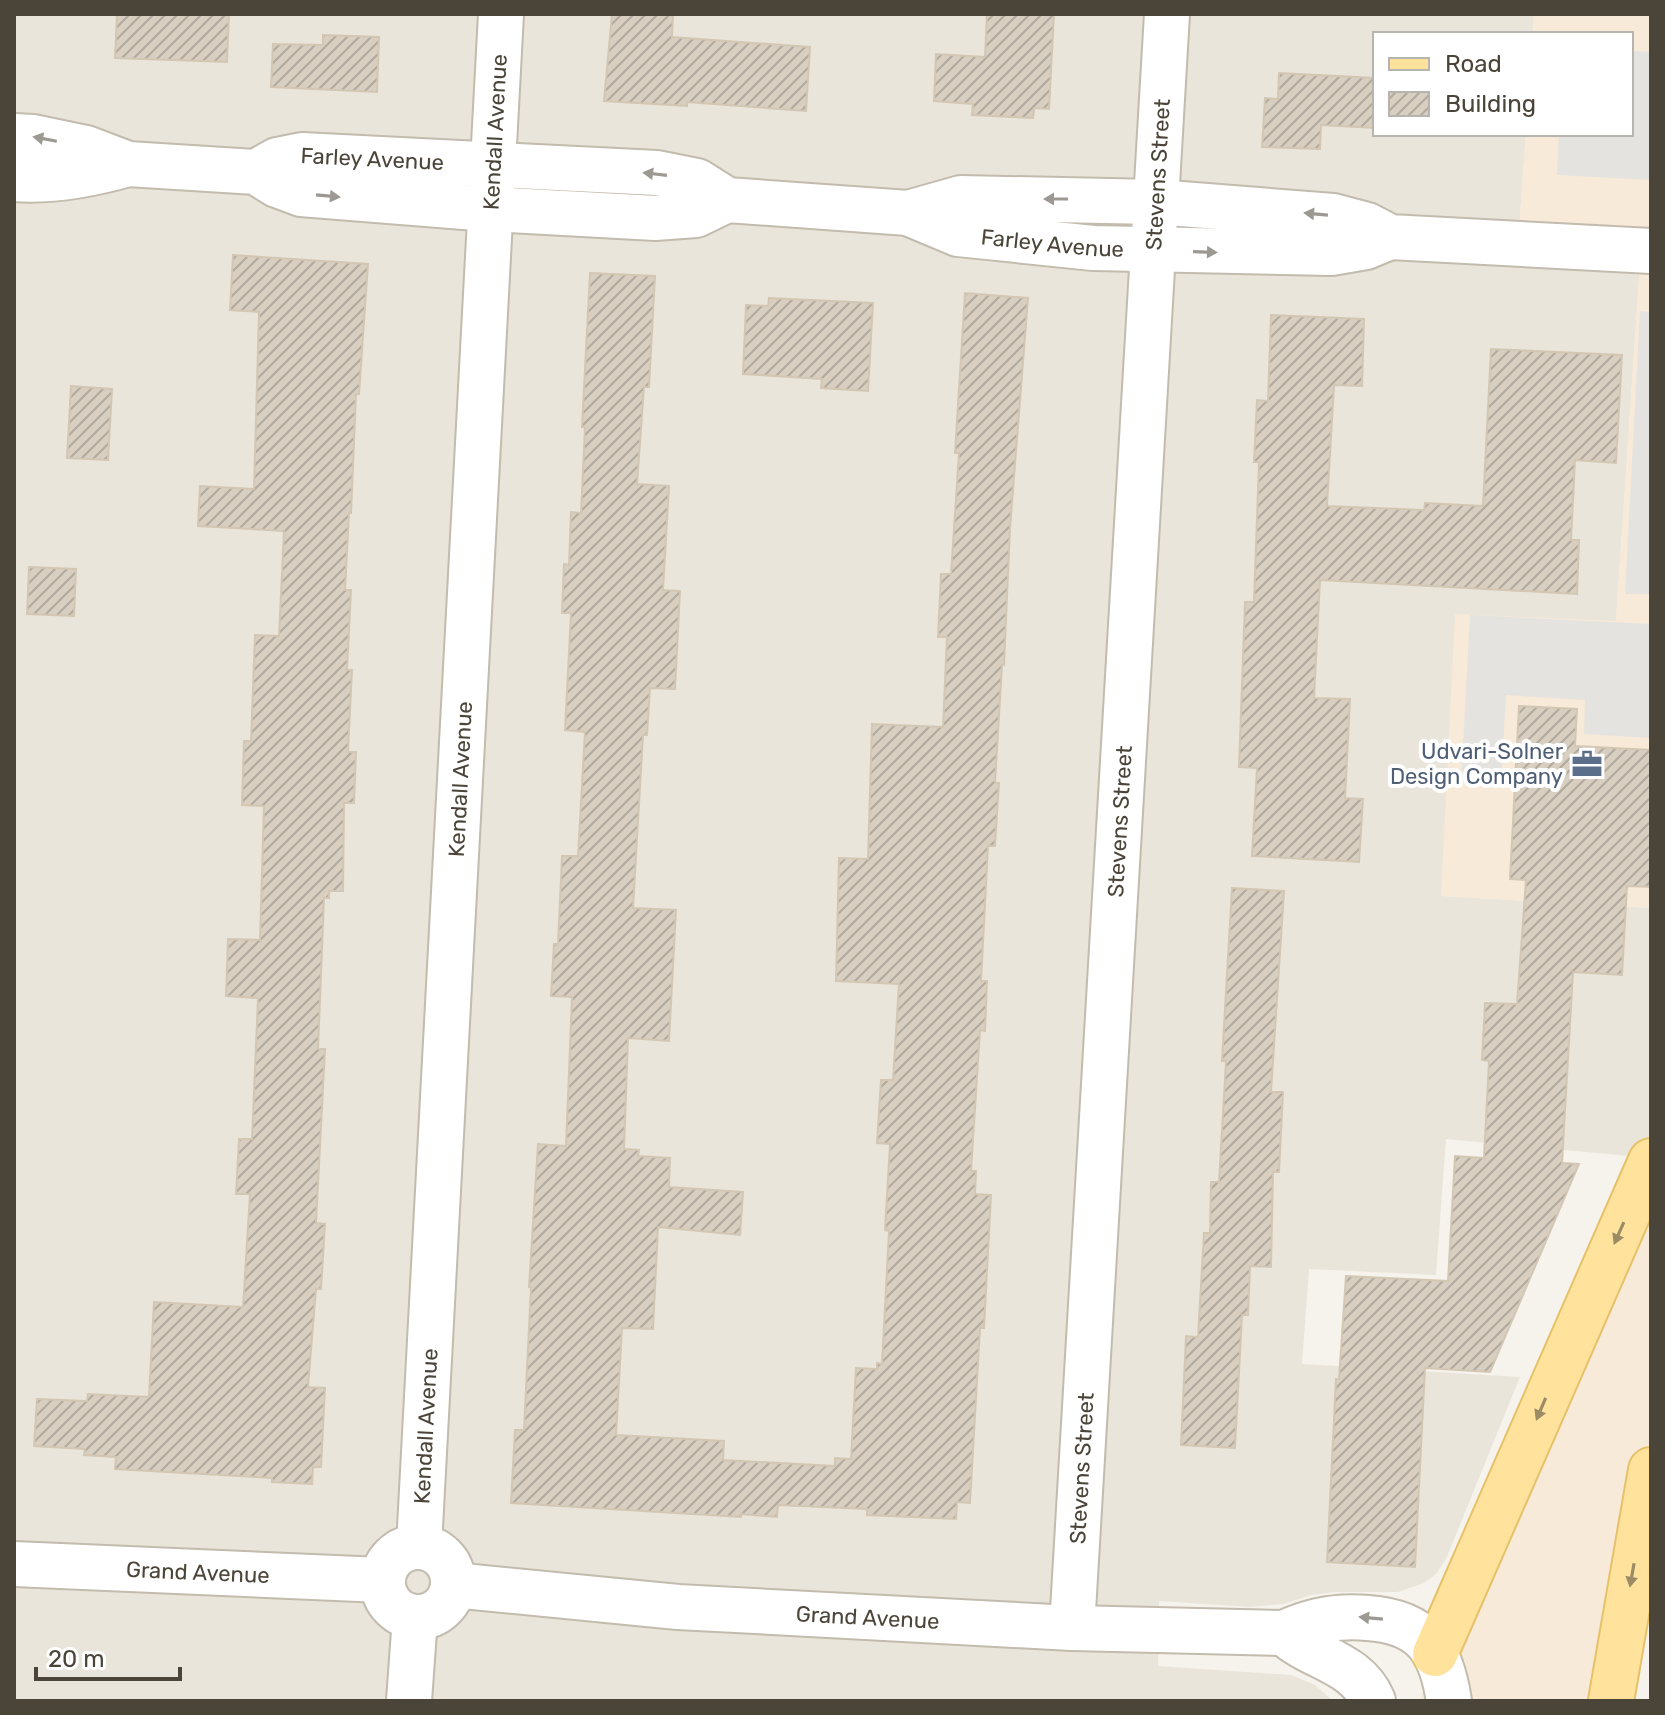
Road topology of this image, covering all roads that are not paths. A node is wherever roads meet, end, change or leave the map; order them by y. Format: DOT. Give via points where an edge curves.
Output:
graph roads {
  1 [pos="501,14"];
  2 [pos="1167,14"];
  3 [pos="14,136"];
  4 [pos="492,163"];
  5 [pos="128,164"];
  6 [pos="256,172"];
  7 [pos="14,179"];
  8 [pos="727,200"];
  9 [pos="1156,202"];
  10 [pos="489,209"];
  11 [pos="908,213"];
  12 [pos="1390,237"];
  13 [pos="1154,250"];
  14 [pos="1651,251"];
  15 [pos="1651,1161"];
  16 [pos="1651,1470"];
  17 [pos="419,1546"];
  18 [pos="14,1564"];
  19 [pos="382,1580"];
  20 [pos="453,1585"];
  21 [pos="415,1617"];
  22 [pos="1072,1628"];
  23 [pos="1284,1633"];
  24 [pos="1435,1654"];
  25 [pos="409,1701"];
  26 [pos="1373,1701"];
  27 [pos="1416,1701"];
  28 [pos="1449,1701"];
  29 [pos="1611,1701"];
  1 -- 4 [label="street, Kendall Avenue"];
  2 -- 9 [label="street, Stevens Street"];
  5 -- 3 [label="street, Farley Avenue, one-way" via="86,148"];
  4 -- 6 [label="street, Farley Avenue" via="302,155"];
  8 -- 4 [label="street, Farley Avenue, one-way" via="697,181 657,173"];
  4 -- 10 [label="street, Kendall Avenue"];
  5 -- 6 [label="street, Farley Avenue"];
  5 -- 7 [label="street, Farley Avenue" via="86,176"];
  6 -- 10 [label="street, Farley Avenue, one-way" via="301,194"];
  8 -- 10 [label="street, Farley Avenue" via="696,215 655,218"];
  8 -- 11 [label="street, Farley Avenue"];
  9 -- 11 [label="street, Farley Avenue, one-way" via="961,198"];
  12 -- 9 [label="street, Farley Avenue, one-way" via="1333,216"];
  9 -- 13 [label="street, Stevens Street"];
  10 -- 17 [label="street, Kendall Avenue"];
  11 -- 13 [label="street, Farley Avenue" via="958,234"];
  13 -- 12 [label="street, Farley Avenue, one-way" via="1331,253"];
  12 -- 14 [label="street, Farley Avenue"];
  13 -- 22 [label="street, Stevens Street"];
  15 -- 24 [label="main road, one-way"];
  16 -- 29 [label="main road, one-way"];
  17 -- 19 [label="street" via="390,1560"];
  17 -- 20 [label="street" via="448,1563"];
  18 -- 19 [label="street, Grand Avenue"];
  19 -- 21 [label="street" via="388,1601"];
  20 -- 21 [label="street" via="445,1605 426,1617"];
  20 -- 22 [label="street, Grand Avenue" via="678,1607"];
  21 -- 25 [label="street"];
  22 -- 23 [label="street, Grand Avenue"];
  24 -- 23 [label="street, one-way" via="1419,1633 1395,1620 1334,1617"];
  23 -- 26 [label="street" via="1311,1653 1348,1669"];
  24 -- 27 [label="street"];
  24 -- 28 [label="street"];
}
